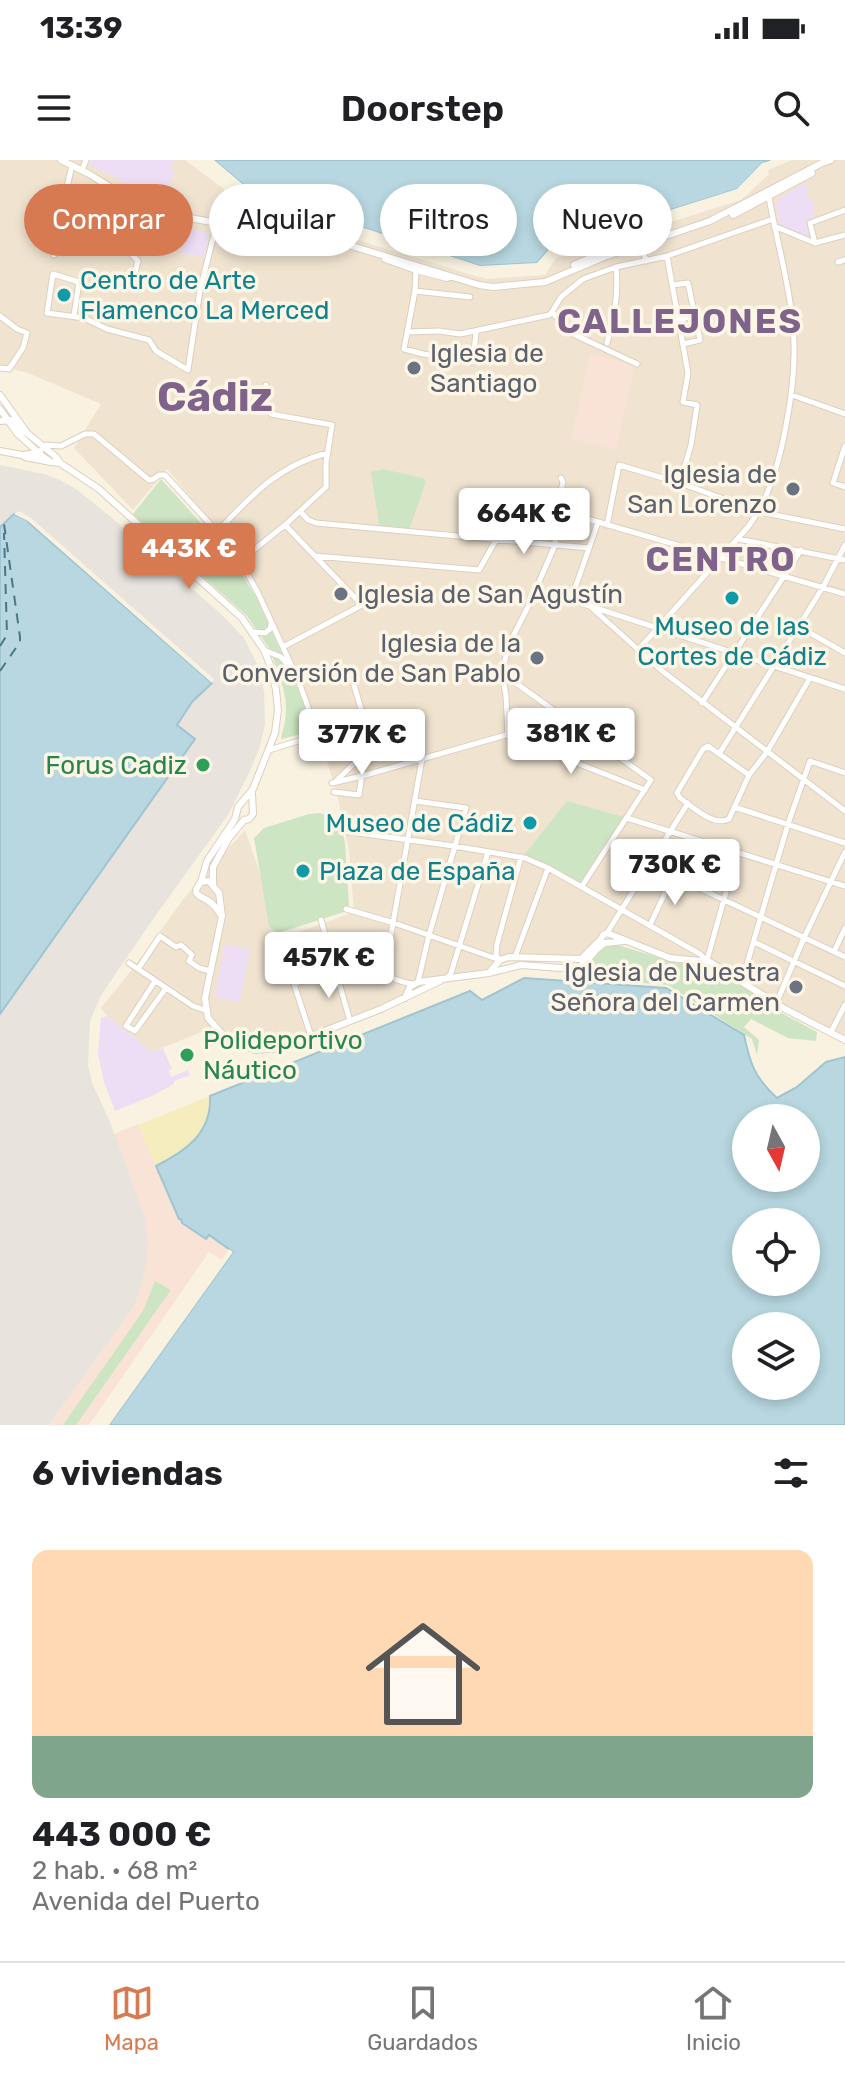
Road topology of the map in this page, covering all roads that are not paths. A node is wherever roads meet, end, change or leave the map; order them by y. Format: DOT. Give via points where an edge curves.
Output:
graph roads {
  1 [pos="61,160"];
  2 [pos="86,160"];
  3 [pos="831,160"];
  4 [pos="72,165"];
  5 [pos="82,170"];
  6 [pos="789,180"];
  7 [pos="68,184"];
  8 [pos="105,184"];
  9 [pos="769,197"];
  10 [pos="845,210"];
  11 [pos="710,221"];
  12 [pos="773,222"];
  13 [pos="672,233"];
  14 [pos="845,235"];
  15 [pos="815,243"];
  16 [pos="364,250"];
  17 [pos="672,254"];
  18 [pos="209,255"];
  19 [pos="133,256"];
  20 [pos="594,256"];
  21 [pos="616,256"];
  22 [pos="644,256"];
  23 [pos="667,256"];
  24 [pos="646,261"];
  25 [pos="414,267"];
  26 [pos="616,267"];
  27 [pos="558,276"];
  28 [pos="455,278"];
  29 [pos="132,283"];
  30 [pos="673,285"];
  31 [pos="415,291"];
  32 [pos="470,297"];
  33 [pos="552,312"];
  34 [pos="695,315"];
  35 [pos="0,316"];
  36 [pos="74,316"];
  37 [pos="679,320"];
  38 [pos="407,332"];
  39 [pos="476,332"];
  40 [pos="607,343"];
  41 [pos="683,344"];
  42 [pos="637,364"];
  43 [pos="0,368"];
  44 [pos="266,385"];
  45 [pos="0,395"];
  46 [pos="792,395"];
  47 [pos="0,409"];
  48 [pos="845,414"];
  49 [pos="4,421"];
  50 [pos="27,433"];
  51 [pos="845,446"];
  52 [pos="41,450"];
  53 [pos="0,451"];
  54 [pos="328,453"];
  55 [pos="22,455"];
  56 [pos="51,462"];
  57 [pos="60,463"];
  58 [pos="561,478"];
  59 [pos="680,483"];
  60 [pos="845,487"];
  61 [pos="557,510"];
  62 [pos="300,511"];
  63 [pos="760,512"];
  64 [pos="598,522"];
  65 [pos="285,525"];
  66 [pos="607,525"];
  67 [pos="845,529"];
  68 [pos="217,532"];
  69 [pos="738,539"];
  70 [pos="496,540"];
  71 [pos="555,545"];
  72 [pos="845,545"];
  73 [pos="590,548"];
  74 [pos="801,550"];
  75 [pos="314,556"];
  76 [pos="721,559"];
  77 [pos="842,559"];
  78 [pos="240,561"];
  79 [pos="784,576"];
  80 [pos="823,587"];
  81 [pos="845,594"];
  82 [pos="603,614"];
  83 [pos="272,623"];
  84 [pos="798,626"];
  85 [pos="658,628"];
  86 [pos="253,632"];
  87 [pos="283,647"];
  88 [pos="264,650"];
  89 [pos="638,650"];
  90 [pos="845,653"];
  91 [pos="735,654"];
  92 [pos="773,666"];
  93 [pos="294,673"];
  94 [pos="502,673"];
  95 [pos="810,678"];
  96 [pos="299,682"];
  97 [pos="845,689"];
  98 [pos="702,703"];
  99 [pos="735,728"];
  100 [pos="508,736"];
  101 [pos="269,750"];
  102 [pos="767,752"];
  103 [pos="365,753"];
  104 [pos="719,754"];
  105 [pos="422,759"];
  106 [pos="845,773"];
  107 [pos="749,775"];
  108 [pos="362,776"];
  109 [pos="803,780"];
  110 [pos="253,789"];
  111 [pos="645,790"];
  112 [pos="334,792"];
  113 [pos="415,801"];
  114 [pos="688,803"];
  115 [pos="241,804"];
  116 [pos="252,807"];
  117 [pos="734,807"];
  118 [pos="845,811"];
  119 [pos="237,812"];
  120 [pos="627,818"];
  121 [pos="244,820"];
  122 [pos="788,824"];
  123 [pos="343,831"];
  124 [pos="670,832"];
  125 [pos="409,839"];
  126 [pos="845,843"];
  127 [pos="454,846"];
  128 [pos="488,852"];
  129 [pos="845,852"];
  130 [pos="737,853"];
  131 [pos="523,858"];
  132 [pos="650,865"];
  133 [pos="776,865"];
  134 [pos="548,868"];
  135 [pos="673,876"];
  136 [pos="831,881"];
  137 [pos="201,882"];
  138 [pos="582,886"];
  139 [pos="845,886"];
  140 [pos="214,887"];
  141 [pos="206,899"];
  142 [pos="722,900"];
  143 [pos="346,909"];
  144 [pos="623,909"];
  145 [pos="761,917"];
  146 [pos="321,920"];
  147 [pos="221,921"];
  148 [pos="394,923"];
  149 [pos="650,925"];
  150 [pos="845,928"];
  151 [pos="429,935"];
  152 [pos="606,938"];
  153 [pos="804,938"];
  154 [pos="754,942"];
  155 [pos="459,945"];
  156 [pos="834,952"];
  157 [pos="515,957"];
  158 [pos="845,957"];
  159 [pos="500,960"];
  160 [pos="794,960"];
  161 [pos="707,961"];
  162 [pos="129,963"];
  163 [pos="138,969"];
  164 [pos="210,971"];
  165 [pos="336,971"];
  166 [pos="489,973"];
  167 [pos="384,974"];
  168 [pos="443,980"];
  169 [pos="155,981"];
  170 [pos="742,981"];
  171 [pos="416,983"];
  172 [pos="845,986"];
  173 [pos="166,988"];
  174 [pos="405,998"];
  175 [pos="776,1004"];
  176 [pos="845,1005"];
  177 [pos="205,1010"];
  178 [pos="350,1021"];
  179 [pos="831,1032"];
  180 [pos="311,1036"];
  181 [pos="845,1040"];
  182 [pos="241,1044"];
  183 [pos="256,1048"];
  1 -- 4 [label="street"];
  2 -- 5 [label="street"];
  3 -- 6 [label="street"];
  3 -- 9 [label="street"];
  4 -- 5 [label="street"];
  4 -- 7 [label="street"];
  5 -- 8 [label="street"];
  6 -- 9 [label="street"];
  6 -- 11 [label="street"];
  9 -- 11 [label="street"];
  9 -- 12 [label="street"];
  10 -- 15 [label="street" via="810,223"];
  11 -- 13 [label="street"];
  12 -- 15 [label="street"];
  12 -- 17 [label="street"];
  12 -- 46 [label="street" via="792,319"];
  14 -- 15 [label="street"];
  16 -- 25 [label="street"];
  18 -- 36 [label="street" via="188,370 156,351 149,340"];
  19 -- 29 [label="street" via="138,261"];
  20 -- 27 [label="street"];
  21 -- 27 [label="street"];
  22 -- 24 [label="street"];
  23 -- 24 [label="street"];
  23 -- 30 [label="street"];
  24 -- 26 [label="street"];
  25 -- 28 [label="street"];
  25 -- 28 [label="street"];
  25 -- 31 [label="street"];
  26 -- 33 [label="street" via="583,279"];
  26 -- 40 [label="street"];
  27 -- 28 [label="street" via="493,287"];
  30 -- 34 [label="street" via="688,283"];
  30 -- 37 [label="street"];
  31 -- 32 [label="street"];
  31 -- 38 [label="street"];
  33 -- 39 [label="street"];
  33 -- 42 [label="street" via="571,333"];
  34 -- 37 [label="street"];
  34 -- 41 [label="street" via="700,340"];
  35 -- 43 [label="street" via="27,333 9,369"];
  36 -- 36 [label="street" via="47,313 53,274 79,282"];
  37 -- 41 [label="street"];
  38 -- 39 [label="street"];
  38 -- 39 [label="street" via="404,349 473,362"];
  41 -- 59 [label="street" via="688,373 683,402 697,405"];
  44 -- 54 [label="street" via="271,414 332,425"];
  45 -- 50 [label="street"];
  46 -- 48 [label="street"];
  46 -- 63 [label="street" via="776,473"];
  47 -- 49 [label="street"];
  49 -- 50 [label="street"];
  49 -- 52 [label="street"];
  50 -- 52 [label="street"];
  51 -- 60 [label="street" via="833,483"];
  52 -- 55 [label="street"];
  52 -- 56 [label="street"];
  52 -- 57 [label="street"];
  52 -- 68 [label="street" via="85,434 98,436 149,480 165,475"];
  53 -- 55 [label="street"];
  54 -- 62 [label="street" via="326,487"];
  54 -- 68 [label="street" via="264,484"];
  55 -- 56 [label="street"];
  56 -- 57 [label="street"];
  57 -- 86 [label="street" via="99,489"];
  58 -- 61 [label="street"];
  59 -- 63 [label="street"];
  59 -- 66 [label="street" via="619,465"];
  61 -- 64 [label="street"];
  61 -- 71 [label="street"];
  62 -- 65 [label="street"];
  62 -- 70 [label="street" via="316,523"];
  63 -- 67 [label="street"];
  63 -- 69 [label="street"];
  64 -- 66 [label="street"];
  64 -- 73 [label="street"];
  65 -- 75 [label="street"];
  65 -- 78 [label="street"];
  66 -- 76 [label="street"];
  68 -- 78 [label="street"];
  69 -- 74 [label="street"];
  69 -- 76 [label="street"];
  70 -- 71 [label="street"];
  70 -- 75 [label="street" via="479,570"];
  71 -- 73 [label="street"];
  71 -- 94 [label="street" via="509,644"];
  72 -- 77 [label="street"];
  73 -- 82 [label="street" via="571,600"];
  74 -- 77 [label="street"];
  74 -- 79 [label="street"];
  75 -- 87 [label="street" via="362,605"];
  76 -- 79 [label="street"];
  76 -- 85 [label="street"];
  77 -- 80 [label="street"];
  78 -- 83 [label="street"];
  79 -- 80 [label="street"];
  79 -- 91 [label="street"];
  80 -- 81 [label="street"];
  80 -- 84 [label="street"];
  82 -- 85 [label="street"];
  82 -- 89 [label="street"];
  83 -- 86 [label="street" via="265,633"];
  83 -- 87 [label="street"];
  84 -- 90 [label="street"];
  84 -- 92 [label="street"];
  85 -- 89 [label="street"];
  85 -- 91 [label="street"];
  86 -- 88 [label="street"];
  87 -- 93 [label="street"];
  88 -- 93 [label="street" via="281,657"];
  88 -- 101 [label="street" via="277,700"];
  89 -- 98 [label="street"];
  91 -- 92 [label="street"];
  91 -- 98 [label="street"];
  92 -- 95 [label="street"];
  92 -- 99 [label="street"];
  93 -- 96 [label="street"];
  94 -- 100 [label="street"];
  94 -- 111 [label="street" via="651,780"];
  95 -- 97 [label="street"];
  95 -- 102 [label="street"];
  96 -- 101 [label="street" via="318,735"];
  96 -- 103 [label="street" via="349,668 372,746"];
  98 -- 99 [label="street"];
  99 -- 102 [label="street"];
  99 -- 104 [label="street"];
  100 -- 105 [label="street"];
  100 -- 111 [label="street"];
  101 -- 110 [label="street"];
  102 -- 107 [label="street"];
  102 -- 109 [label="street"];
  103 -- 108 [label="street"];
  103 -- 108 [label="street" via="332,783"];
  104 -- 107 [label="street"];
  104 -- 114 [label="street" via="706,747 691,767 677,793"];
  105 -- 108 [label="street"];
  105 -- 113 [label="street"];
  106 -- 109 [label="street" via="810,761"];
  107 -- 117 [label="street"];
  108 -- 112 [label="street" via="359,795"];
  109 -- 118 [label="street"];
  109 -- 122 [label="street"];
  110 -- 115 [label="street"];
  110 -- 116 [label="street"];
  111 -- 120 [label="street"];
  113 -- 125 [label="street"];
  113 -- 127 [label="street" via="466,808"];
  114 -- 117 [label="street" via="715,822 729,819"];
  114 -- 124 [label="street"];
  115 -- 116 [label="street"];
  115 -- 119 [label="street"];
  116 -- 121 [label="street" via="252,816"];
  117 -- 122 [label="street"];
  119 -- 121 [label="street"];
  119 -- 137 [label="street" via="207,861"];
  120 -- 124 [label="street"];
  120 -- 138 [label="street"];
  121 -- 140 [label="street" via="217,855"];
  122 -- 126 [label="street"];
  122 -- 133 [label="street"];
  123 -- 125 [label="street"];
  124 -- 130 [label="street"];
  124 -- 132 [label="street"];
  125 -- 127 [label="street"];
  125 -- 148 [label="street"];
  127 -- 128 [label="street"];
  127 -- 151 [label="street"];
  128 -- 131 [label="street"];
  128 -- 155 [label="street"];
  129 -- 136 [label="street"];
  130 -- 133 [label="street"];
  130 -- 142 [label="street"];
  131 -- 134 [label="street"];
  131 -- 159 [label="street" via="497,944"];
  132 -- 135 [label="street"];
  132 -- 144 [label="street"];
  133 -- 136 [label="street"];
  133 -- 145 [label="street"];
  134 -- 138 [label="street"];
  134 -- 157 [label="street"];
  135 -- 142 [label="street"];
  135 -- 149 [label="street"];
  136 -- 139 [label="street"];
  136 -- 153 [label="street"];
  137 -- 140 [label="street"];
  137 -- 141 [label="street" via="197,893"];
  138 -- 144 [label="street"];
  140 -- 141 [label="street"];
  140 -- 147 [label="street" via="222,904"];
  141 -- 147 [label="street"];
  142 -- 145 [label="street"];
  142 -- 161 [label="street"];
  143 -- 148 [label="street"];
  144 -- 149 [label="street"];
  144 -- 152 [label="street"];
  145 -- 153 [label="street"];
  145 -- 154 [label="street"];
  146 -- 165 [label="street"];
  147 -- 164 [label="street"];
  148 -- 151 [label="street"];
  148 -- 167 [label="street"];
  149 -- 161 [label="street"];
  150 -- 156 [label="street"];
  151 -- 155 [label="street"];
  151 -- 171 [label="street"];
  152 -- 157 [label="street" via="581,959"];
  152 -- 161 [label="street" via="675,959"];
  152 -- 166 [label="street" via="575,969 521,965"];
  153 -- 156 [label="street"];
  153 -- 160 [label="street"];
  154 -- 160 [label="street"];
  154 -- 170 [label="street"];
  155 -- 159 [label="street"];
  155 -- 168 [label="street" via="450,976"];
  156 -- 158 [label="street"];
  157 -- 159 [label="street"];
  159 -- 166 [label="street"];
  160 -- 172 [label="street"];
  160 -- 175 [label="street"];
  161 -- 170 [label="street"];
  162 -- 163 [label="street"];
  163 -- 164 [label="street" via="160,936 181,945 192,955 189,961"];
  163 -- 169 [label="street"];
  164 -- 177 [label="street"];
  165 -- 167 [label="street" via="366,960"];
  165 -- 178 [label="street"];
  165 -- 180 [label="street" via="294,984"];
  166 -- 168 [label="street"];
  167 -- 171 [label="street"];
  168 -- 171 [label="street"];
  168 -- 174 [label="street"];
  169 -- 173 [label="street"];
  169 -- 173 [label="street" via="126,1026 135,1031"];
  170 -- 175 [label="street"];
  171 -- 174 [label="street"];
  173 -- 177 [label="street"];
  174 -- 178 [label="street"];
  175 -- 179 [label="street"];
  176 -- 179 [label="street"];
  177 -- 182 [label="street" via="230,1043"];
  178 -- 180 [label="street"];
  179 -- 181 [label="street"];
  180 -- 183 [label="street" via="281,1048"];
}
